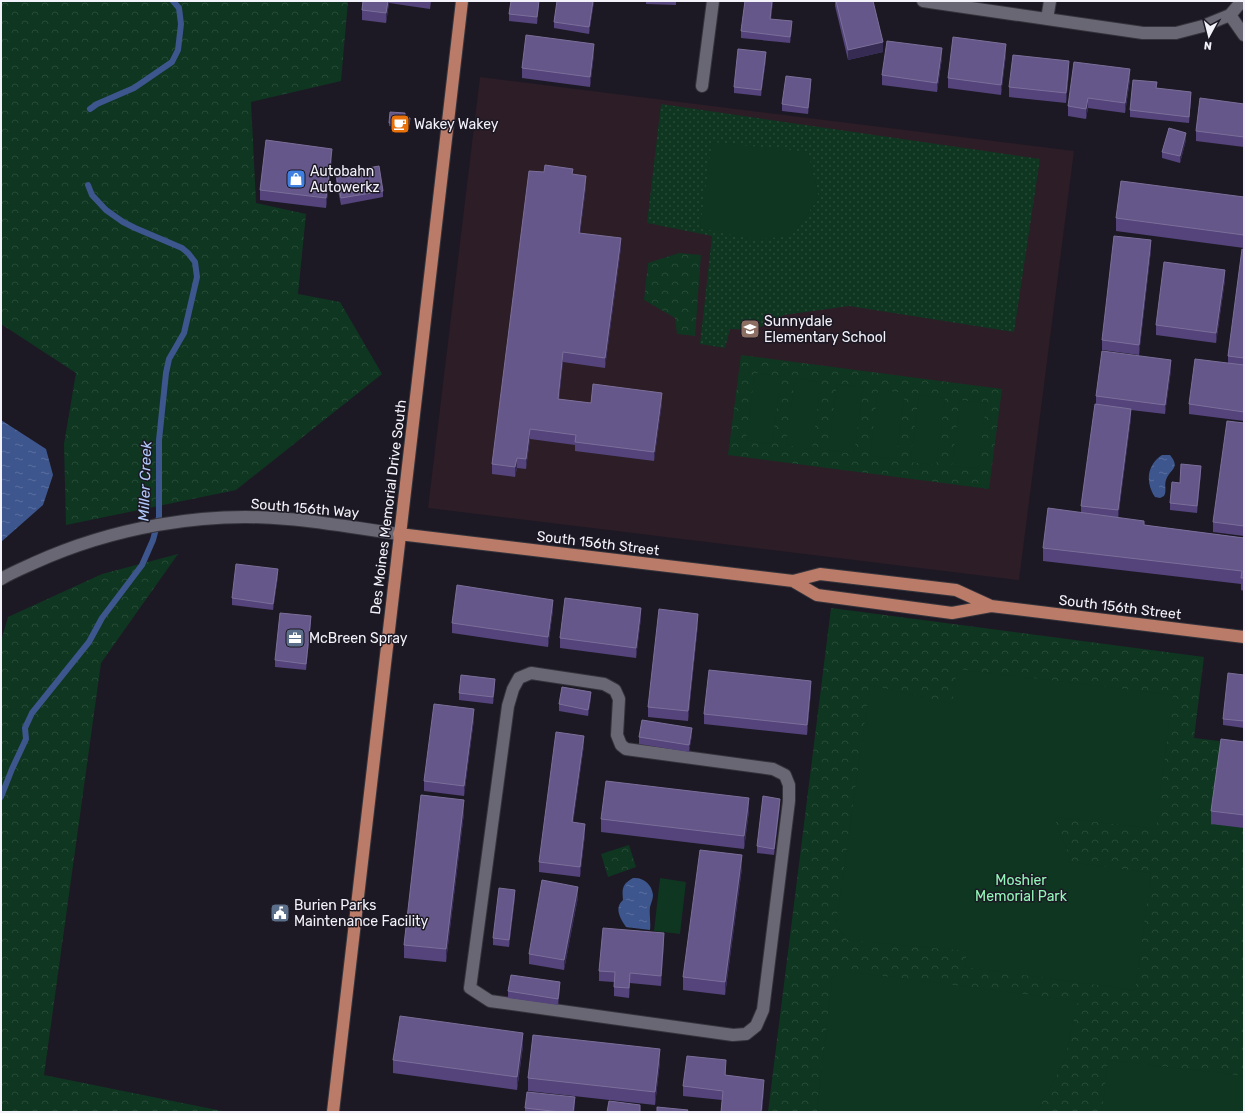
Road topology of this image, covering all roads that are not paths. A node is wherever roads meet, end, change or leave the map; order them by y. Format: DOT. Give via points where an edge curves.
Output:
graph roads {
  1 [pos="462,1"];
  2 [pos="713,1"];
  3 [pos="923,1"];
  4 [pos="1050,1"];
  5 [pos="1242,1"];
  6 [pos="1230,15"];
  7 [pos="1047,19"];
  8 [pos="1244,36"];
  9 [pos="702,86"];
  10 [pos="399,534"];
  11 [pos="1,579"];
  12 [pos="794,581"];
  13 [pos="991,606"];
  14 [pos="1244,637"];
  15 [pos="733,1035"];
  16 [pos="333,1112"];
  1 -- 10 [label="main road, Des Moines Memorial Drive South"];
  2 -- 9 [label="street"];
  3 -- 7 [label="street"];
  4 -- 7 [label="street"];
  5 -- 6 [label="street"];
  6 -- 7 [label="street" via="1176,33 1143,33"];
  6 -- 8 [label="street"];
  10 -- 11 [label="street, South 156th Way" via="288,519 229,518 181,522 100,538 52,555"];
  10 -- 12 [label="main road, South 156th Street"];
  10 -- 16 [label="main road, Des Moines Memorial Drive South"];
  12 -- 13 [label="main road, South 156th Street" via="820,574 956,590"];
  12 -- 13 [label="main road, South 156th Street" via="817,595 952,613"];
  13 -- 14 [label="main road, South 156th Street"];
  15 -- 15 [label="street" via="746,1034 756,1026 763,1010 790,801 789,785 785,775 773,769 626,749 621,745 617,735 619,699 615,690 604,684 531,673 519,678 508,706 470,988 490,1001"];
}
